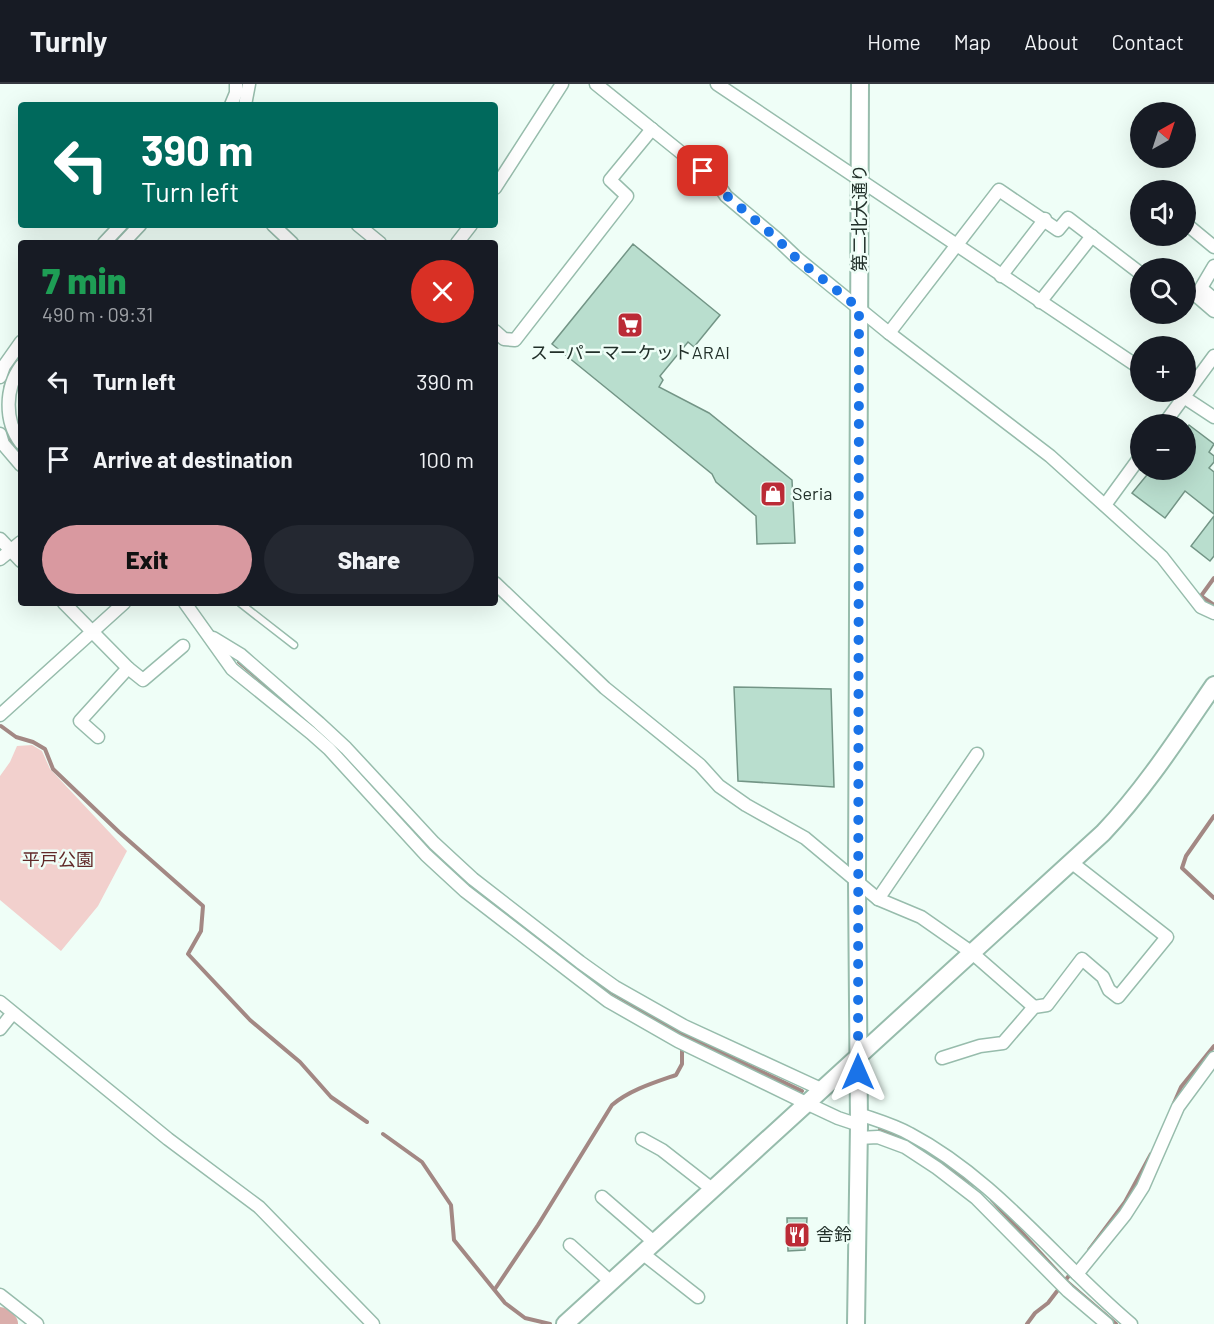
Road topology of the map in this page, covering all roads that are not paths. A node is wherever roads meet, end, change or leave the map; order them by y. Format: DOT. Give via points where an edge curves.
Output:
graph roads {
  1 [pos="236,84"];
  2 [pos="249,84"];
  3 [pos="562,84"];
  4 [pos="596,84"];
  5 [pos="717,84"];
  6 [pos="860,84"];
  7 [pos="232,102"];
  8 [pos="246,102"];
  9 [pos="652,129"];
  10 [pos="860,180"];
  11 [pos="498,183"];
  12 [pos="1045,219"];
  13 [pos="118,228"];
  14 [pos="137,228"];
  15 [pos="276,228"];
  16 [pos="362,228"];
  17 [pos="469,228"];
  18 [pos="1196,232"];
  19 [pos="1092,236"];
  20 [pos="107,240"];
  21 [pos="126,240"];
  22 [pos="289,240"];
  23 [pos="376,240"];
  24 [pos="459,240"];
  25 [pos="955,245"];
  26 [pos="1214,247"];
  27 [pos="1130,265"];
  28 [pos="1214,266"];
  29 [pos="1001,276"];
  30 [pos="1196,296"];
  31 [pos="1214,299"];
  32 [pos="1040,302"];
  33 [pos="859,308"];
  34 [pos="1214,312"];
  35 [pos="889,333"];
  36 [pos="498,334"];
  37 [pos="18,346"];
  38 [pos="1214,356"];
  39 [pos="1130,361"];
  40 [pos="18,372"];
  41 [pos="1196,376"];
  42 [pos="0,377"];
  43 [pos="1192,402"];
  44 [pos="1214,417"];
  45 [pos="0,434"];
  46 [pos="18,440"];
  47 [pos="18,462"];
  48 [pos="1130,471"];
  49 [pos="1105,505"];
  50 [pos="0,539"];
  51 [pos="18,545"];
  52 [pos="11,551"];
  53 [pos="18,558"];
  54 [pos="0,559"];
  55 [pos="498,585"];
  56 [pos="67,606"];
  57 [pos="121,606"];
  58 [pos="187,606"];
  59 [pos="244,606"];
  60 [pos="1214,613"];
  61 [pos="92,632"];
  62 [pos="294,645"];
  63 [pos="183,646"];
  64 [pos="128,668"];
  65 [pos="1214,685"];
  66 [pos="0,715"];
  67 [pos="98,737"];
  68 [pos="977,754"];
  69 [pos="1071,862"];
  70 [pos="857,881"];
  71 [pos="470,885"];
  72 [pos="878,900"];
  73 [pos="972,952"];
  74 [pos="0,1002"];
  75 [pos="1034,1007"];
  76 [pos="12,1014"];
  77 [pos="0,1029"];
  78 [pos="858,1055"];
  79 [pos="942,1058"];
  80 [pos="1214,1058"];
  81 [pos="821,1089"];
  82 [pos="806,1103"];
  83 [pos="859,1126"];
  84 [pos="642,1139"];
  85 [pos="712,1189"];
  86 [pos="602,1197"];
  87 [pos="1043,1242"];
  88 [pos="570,1245"];
  89 [pos="648,1248"];
  90 [pos="1031,1253"];
  91 [pos="1077,1274"];
  92 [pos="611,1282"];
  93 [pos="0,1295"];
  94 [pos="698,1297"];
  95 [pos="37,1324"];
  96 [pos="373,1324"];
  97 [pos="565,1324"];
  98 [pos="856,1324"];
  99 [pos="1107,1324"];
  100 [pos="1131,1324"];
  1 -- 7 [label="street"];
  2 -- 8 [label="street"];
  3 -- 11 [label="street"];
  4 -- 9 [label="street"];
  5 -- 10 [label="street"];
  6 -- 10 [label="street, 第二北大通り"];
  9 -- 33 [label="street" via="718,184 796,258"];
  9 -- 36 [label="street" via="610,180 627,196 515,340"];
  10 -- 25 [label="street"];
  10 -- 33 [label="street, 第二北大通り"];
  12 -- 19 [label="street" via="1058,230 1068,218"];
  12 -- 25 [label="street" via="999,190"];
  12 -- 29 [label="street"];
  13 -- 20 [label="street"];
  14 -- 21 [label="street"];
  15 -- 22 [label="street"];
  16 -- 23 [label="street"];
  17 -- 24 [label="street"];
  18 -- 26 [label="street"];
  19 -- 27 [label="street"];
  19 -- 32 [label="street"];
  25 -- 29 [label="street"];
  25 -- 35 [label="street"];
  28 -- 31 [label="street" via="1202,288"];
  29 -- 32 [label="street"];
  30 -- 34 [label="street"];
  32 -- 39 [label="street"];
  33 -- 35 [label="street"];
  33 -- 70 [label="street, 第二北大通り"];
  35 -- 49 [label="street" via="1050,456"];
  37 -- 42 [label="street"];
  38 -- 41 [label="street"];
  40 -- 46 [label="street" via="10,389 8,408"];
  43 -- 44 [label="street"];
  45 -- 47 [label="street"];
  48 -- 49 [label="street"];
  49 -- 60 [label="street" via="1162,557 1201,607"];
  50 -- 52 [label="street"];
  51 -- 52 [label="street"];
  52 -- 53 [label="street"];
  52 -- 54 [label="street"];
  55 -- 70 [label="street" via="605,688 700,765 719,786 805,838"];
  56 -- 61 [label="street"];
  57 -- 61 [label="street"];
  58 -- 71 [label="street" via="208,636 241,655 346,748"];
  59 -- 62 [label="lane"];
  61 -- 64 [label="street"];
  61 -- 66 [label="street"];
  63 -- 64 [label="street" via="143,681"];
  64 -- 67 [label="street" via="80,721"];
  65 -- 69 [label="street" via="1122,813"];
  68 -- 72 [label="street"];
  69 -- 73 [label="street"];
  69 -- 75 [label="street" via="1167,937 1118,997 1082,959 1047,1005"];
  70 -- 72 [label="street"];
  70 -- 78 [label="street, 第二北大通り"];
  71 -- 81 [label="street" via="615,987 684,1026"];
  71 -- 82 [label="street" via="608,1001 678,1041"];
  72 -- 73 [label="street" via="921,917"];
  73 -- 75 [label="street"];
  73 -- 78 [label="street"];
  74 -- 76 [label="street"];
  75 -- 79 [label="street" via="1003,1043"];
  76 -- 77 [label="street"];
  76 -- 96 [label="street" via="259,1207"];
  78 -- 81 [label="street"];
  78 -- 83 [label="street, 第二北大通り"];
  80 -- 91 [label="street" via="1178,1107 1143,1187"];
  81 -- 82 [label="street"];
  82 -- 83 [label="street"];
  82 -- 85 [label="street"];
  83 -- 87 [label="street" via="909,1133 954,1161 986,1185"];
  83 -- 90 [label="street" via="937,1168 976,1198"];
  83 -- 98 [label="street, 第二北大通り"];
  84 -- 85 [label="street"];
  85 -- 89 [label="street"];
  86 -- 89 [label="street"];
  87 -- 90 [label="street"];
  87 -- 91 [label="street"];
  88 -- 92 [label="street"];
  89 -- 92 [label="street"];
  89 -- 94 [label="street"];
  90 -- 99 [label="street" via="1068,1292"];
  91 -- 100 [label="street"];
  92 -- 97 [label="street"];
  93 -- 95 [label="street"];
}
